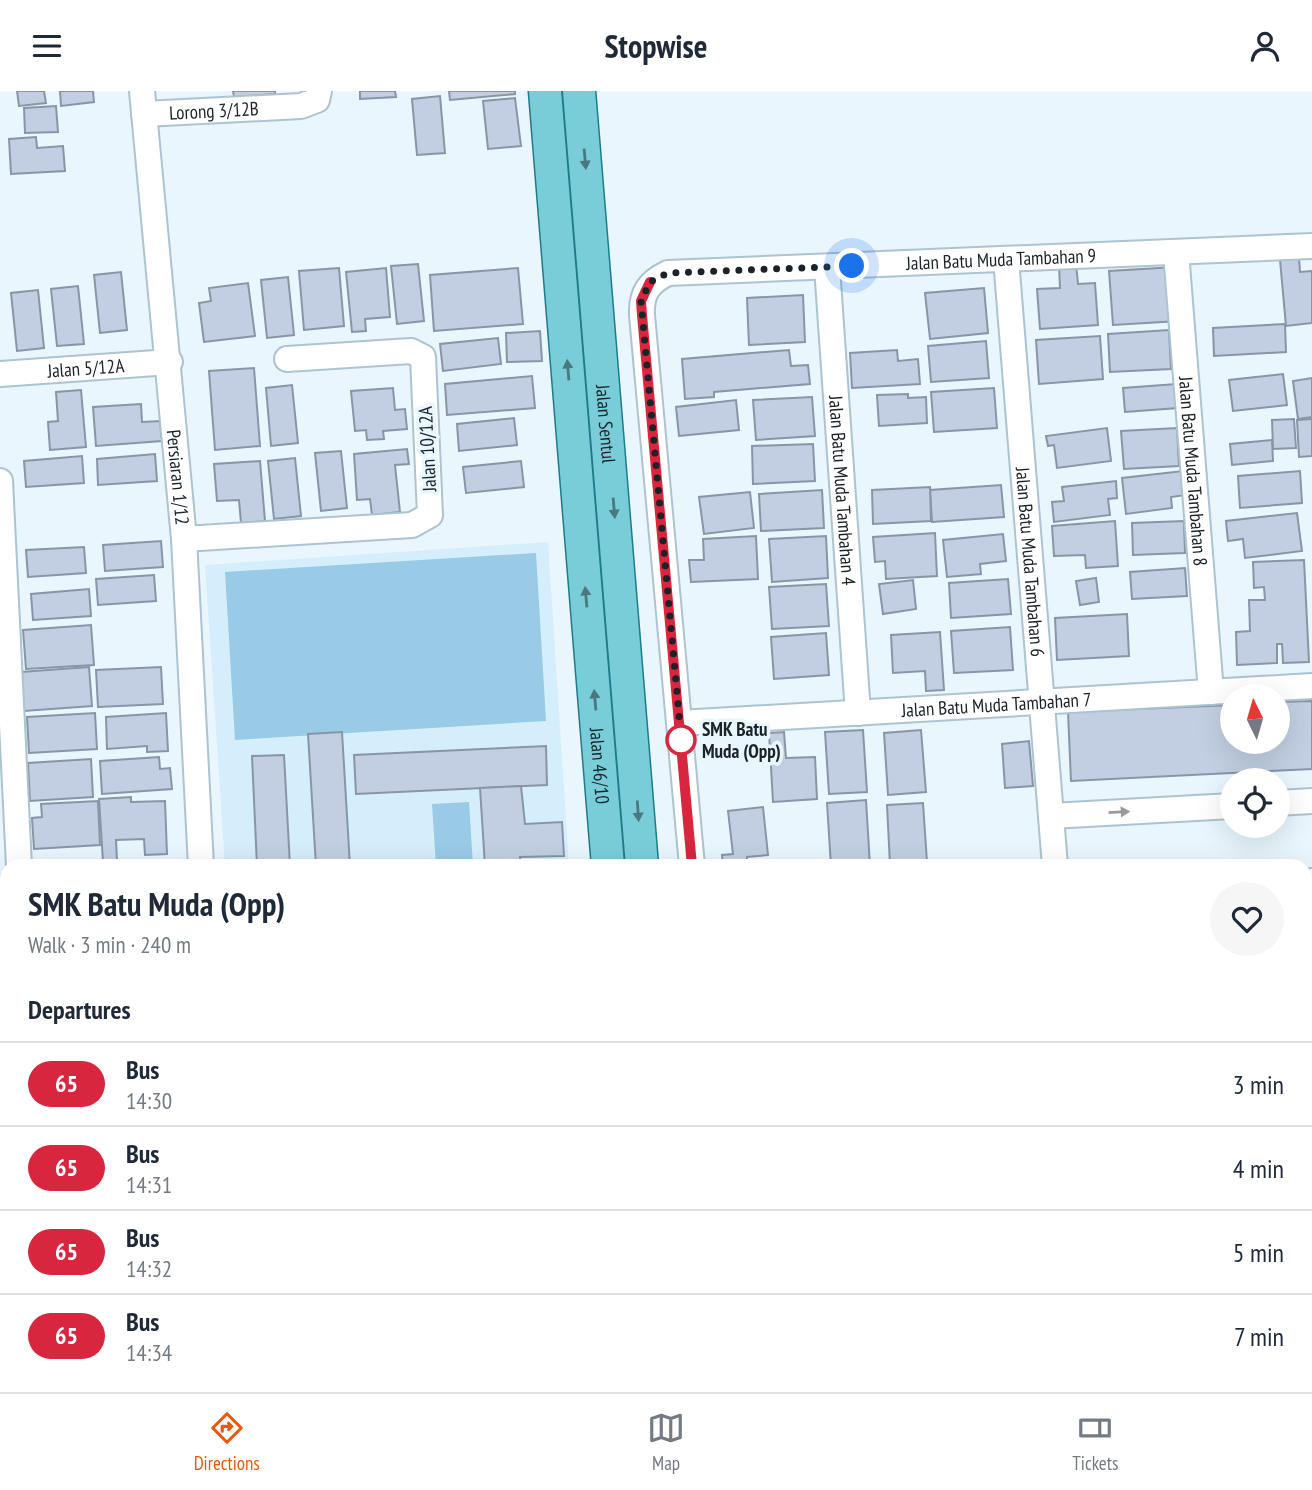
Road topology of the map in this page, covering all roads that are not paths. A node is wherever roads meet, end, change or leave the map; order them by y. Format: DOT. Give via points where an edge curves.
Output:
graph roads {
  1 [pos="319,91"];
  2 [pos="545,91"];
  3 [pos="579,91"];
  4 [pos="143,103"];
  5 [pos="1312,246"];
  6 [pos="1176,252"];
  7 [pos="1006,259"];
  8 [pos="827,267"];
  9 [pos="287,359"];
  10 [pos="170,362"];
  11 [pos="0,375"];
  12 [pos="0,481"];
  13 [pos="184,538"];
  14 [pos="592,665"];
  15 [pos="1312,686"];
  16 [pos="1211,692"];
  17 [pos="1042,702"];
  18 [pos="858,713"];
  19 [pos="680,723"];
  20 [pos="635,757"];
  21 [pos="1312,801"];
  22 [pos="1290,802"];
  23 [pos="1220,807"];
  24 [pos="1051,816"];
  25 [pos="19,859"];
  26 [pos="201,859"];
  27 [pos="607,859"];
  28 [pos="642,859"];
  29 [pos="691,859"];
  30 [pos="1054,859"];
  1 -- 4 [label="street, Lorong 3/12B" via="317,100 301,106"];
  14 -- 2 [label="main road, Jalan Sentul, one-way"];
  3 -- 20 [label="main road, Jalan Sentul, one-way"];
  4 -- 10 [label="street, Persiaran 1/12"];
  5 -- 6 [label="street, Jalan Batu Muda Tambahan 9"];
  6 -- 7 [label="street, Jalan Batu Muda Tambahan 9"];
  6 -- 16 [label="street, Jalan Batu Muda Tambahan 8"];
  7 -- 8 [label="street, Jalan Batu Muda Tambahan 9"];
  7 -- 17 [label="street, Jalan Batu Muda Tambahan 6"];
  8 -- 18 [label="street, Jalan Batu Muda Tambahan 4"];
  8 -- 19 [label="street, Jalan Batu Muda Tambahan 9" via="668,273 650,282 641,301"];
  9 -- 13 [label="street, Jalan 10/12A" via="411,351 423,357 430,515 412,525"];
  10 -- 11 [label="street, Jalan 5/12A"];
  10 -- 13 [label="street, Persiaran 1/12"];
  12 -- 25 [label="street"];
  13 -- 26 [label="street, Persiaran 1/12"];
  27 -- 14 [label="main road, Jalan 46/10, one-way"];
  15 -- 16 [label="street, Jalan Batu Muda Tambahan 7"];
  16 -- 17 [label="street, Jalan Batu Muda Tambahan 7"];
  17 -- 18 [label="street, Jalan Batu Muda Tambahan 7"];
  17 -- 24 [label="street, Jalan Batu Muda Tambahan 6"];
  18 -- 19 [label="street, Jalan Batu Muda Tambahan 7"];
  19 -- 29 [label="street"];
  20 -- 28 [label="main road, Jalan 46/10, one-way"];
  21 -- 22 [label="street"];
  24 -- 23 [label="street, one-way"];
  24 -- 30 [label="street, Jalan Batu Muda Tambahan 6"];
}
